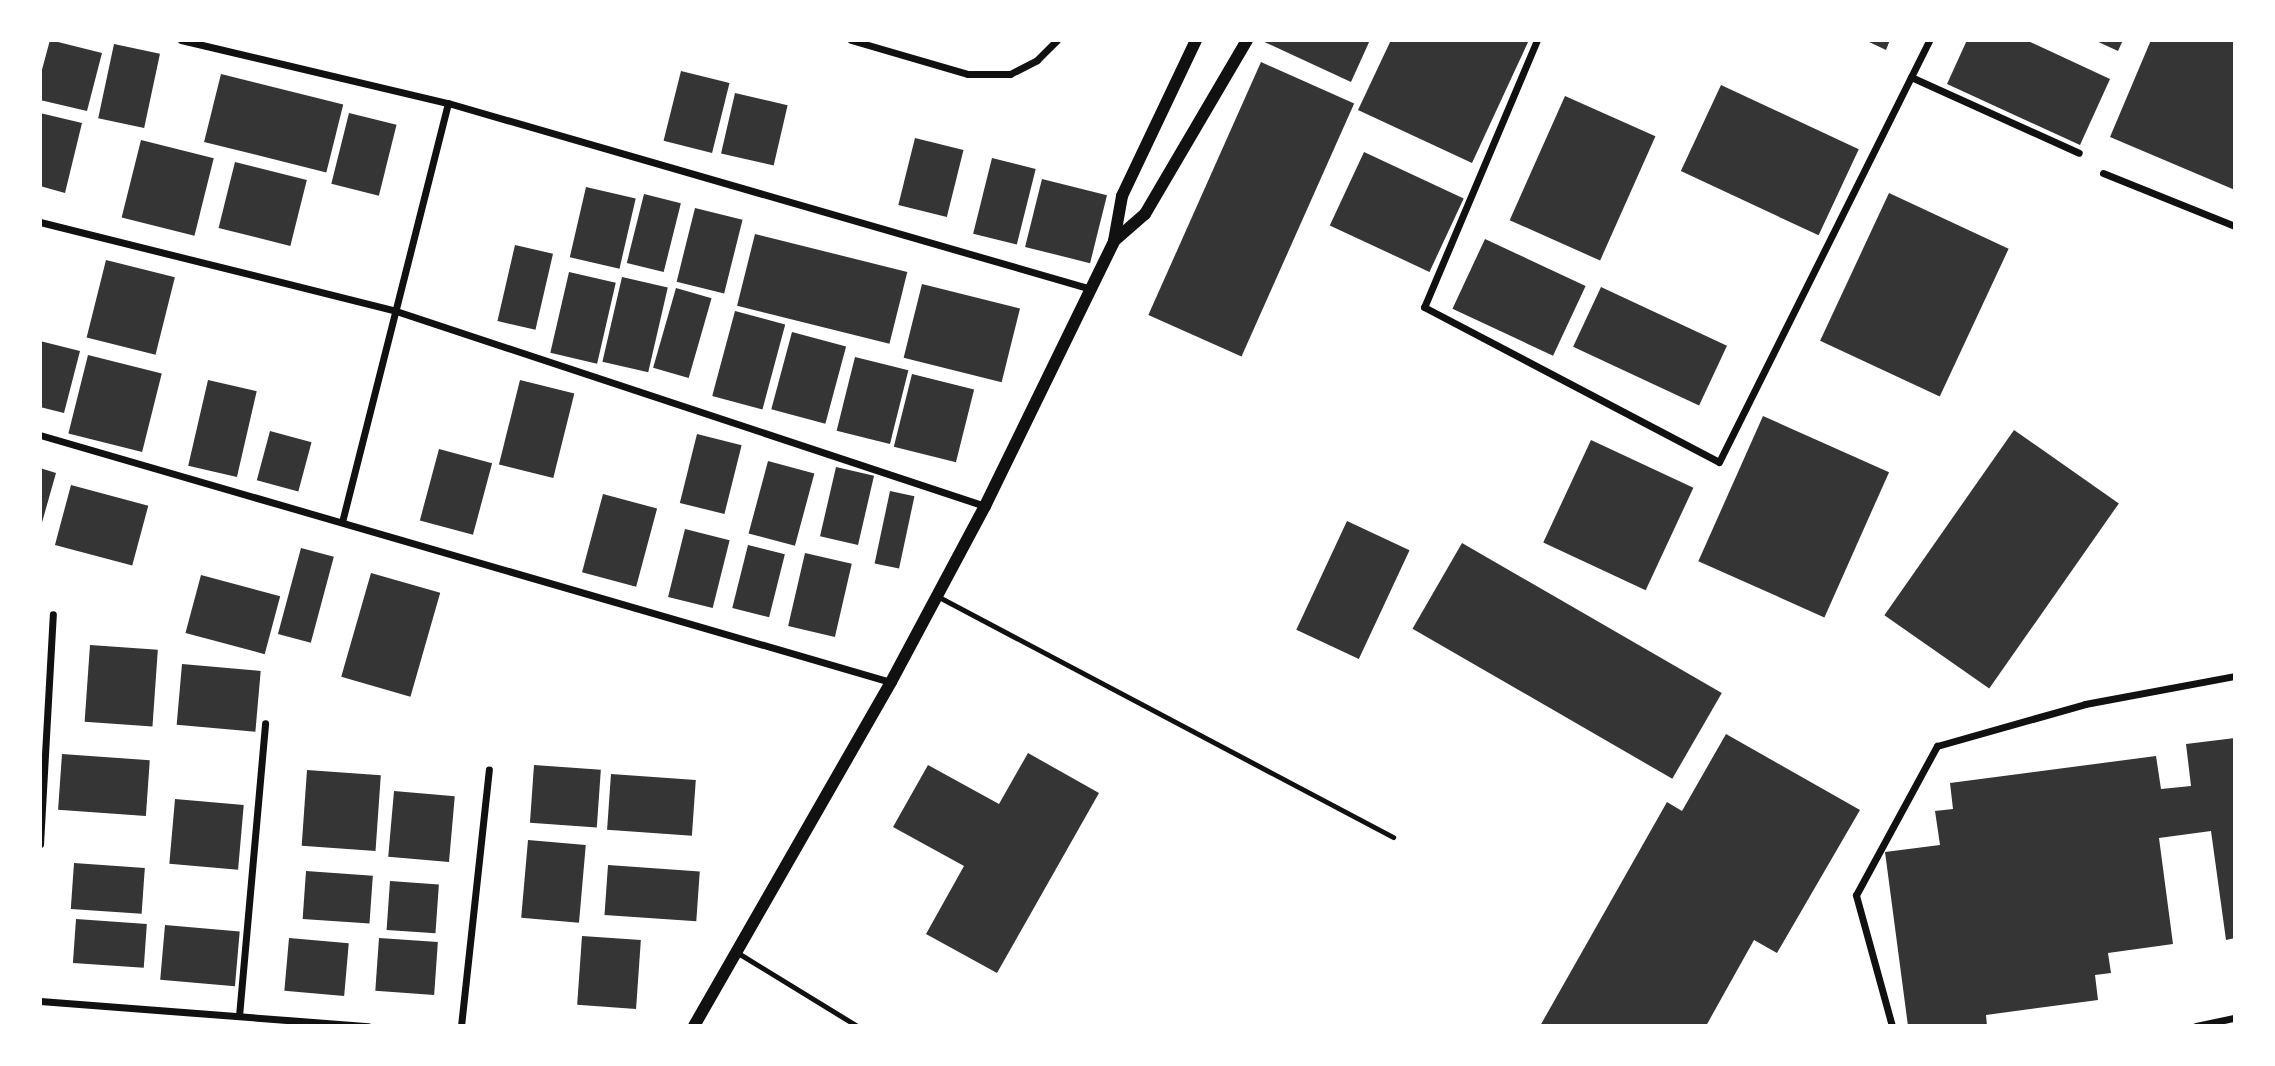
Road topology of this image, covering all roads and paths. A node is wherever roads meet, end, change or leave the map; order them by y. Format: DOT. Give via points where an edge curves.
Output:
graph roads {
  1 [pos="181,40"];
  2 [pos="852,40"];
  3 [pos="1057,40"];
  4 [pos="1196,40"];
  5 [pos="1247,40"];
  6 [pos="1537,40"];
  7 [pos="1929,40"];
  8 [pos="1911,77"];
  9 [pos="448,103"];
  10 [pos="2079,153"];
  11 [pos="2103,173"];
  12 [pos="40,222"];
  13 [pos="2235,226"];
  14 [pos="1114,241"];
  15 [pos="1091,289"];
  16 [pos="396,311"];
  17 [pos="40,435"];
  18 [pos="985,506"];
  19 [pos="342,522"];
  20 [pos="937,596"];
  21 [pos="53,614"];
  22 [pos="2235,676"];
  23 [pos="891,682"];
  24 [pos="265,723"];
  25 [pos="489,770"];
  26 [pos="1393,837"];
  27 [pos="40,844"];
  28 [pos="738,953"];
  29 [pos="40,1002"];
  30 [pos="240,1016"];
  31 [pos="2235,1018"];
  32 [pos="368,1026"];
  33 [pos="461,1026"];
  34 [pos="694,1026"];
  35 [pos="857,1026"];
  36 [pos="1892,1026"];
  37 [pos="2196,1026"];
  1 -- 9 [label="street"];
  2 -- 3 [label="street" via="968,74 1010,74 1037,60"];
  4 -- 14 [label="street" via="1122,196"];
  5 -- 14 [label="street" via="1145,214"];
  6 -- 8 [label="street" via="1424,307 1719,462"];
  7 -- 8 [label="street"];
  8 -- 10 [label="street"];
  9 -- 15 [label="street"];
  9 -- 16 [label="street"];
  11 -- 13 [label="street"];
  12 -- 16 [label="street"];
  14 -- 15 [label="street"];
  15 -- 18 [label="street"];
  16 -- 18 [label="street"];
  16 -- 19 [label="street"];
  17 -- 19 [label="street"];
  18 -- 20 [label="street"];
  19 -- 23 [label="street"];
  20 -- 23 [label="street"];
  20 -- 26 [label="lane"];
  21 -- 27 [label="street"];
  22 -- 36 [label="street" via="2085,704 1937,746 1856,895"];
  23 -- 28 [label="street"];
  24 -- 30 [label="street"];
  25 -- 33 [label="street"];
  28 -- 34 [label="street"];
  28 -- 35 [label="lane"];
  29 -- 30 [label="street"];
  30 -- 32 [label="street"];
  31 -- 37 [label="street"];
}
